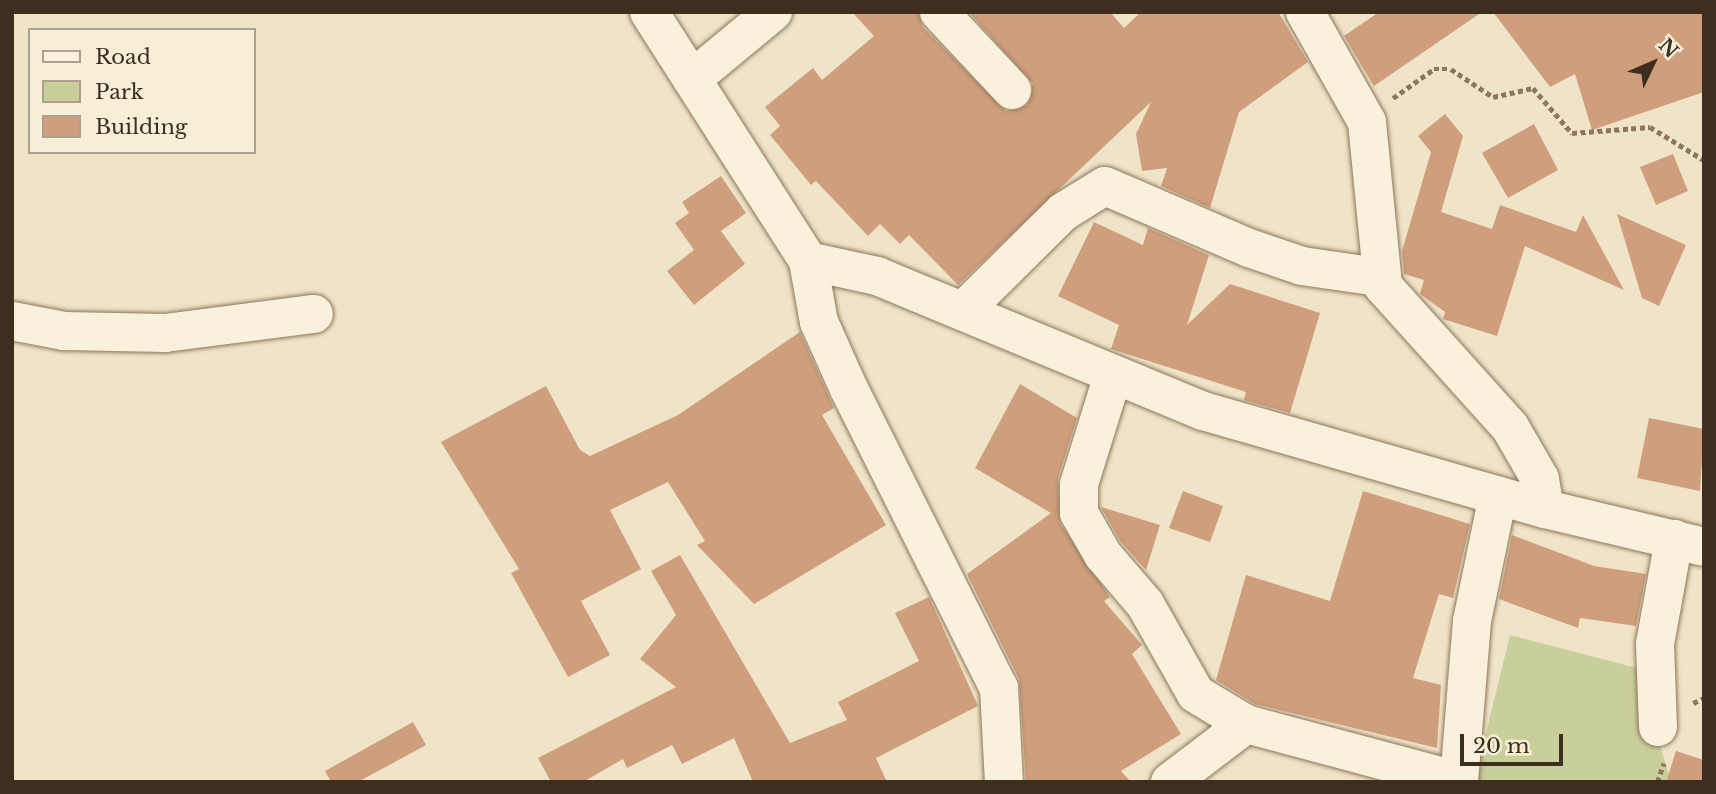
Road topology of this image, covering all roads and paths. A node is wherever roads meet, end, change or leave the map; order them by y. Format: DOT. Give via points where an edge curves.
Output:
graph roads {
  1 [pos="649,12"];
  2 [pos="773,12"];
  3 [pos="939,12"];
  4 [pos="1305,12"];
  5 [pos="692,79"];
  6 [pos="1012,90"];
  7 [pos="1367,122"];
  8 [pos="1704,160"];
  9 [pos="808,261"];
  10 [pos="1378,277"];
  11 [pos="963,311"];
  12 [pos="314,314"];
  13 [pos="12,321"];
  14 [pos="1113,375"];
  15 [pos="1498,496"];
  16 [pos="1545,509"];
  17 [pos="1689,543"];
  18 [pos="1246,724"];
  19 [pos="1658,727"];
  20 [pos="1459,781"];
  21 [pos="1004,782"];
  22 [pos="1170,782"];
  1 -- 5 [label="street"];
  2 -- 5 [label="street"];
  3 -- 6 [label="street"];
  4 -- 7 [label="street"];
  5 -- 9 [label="street"];
  7 -- 8 [label="path" via="1412,81 1434,69 1451,69 1493,97 1534,88 1572,133 1650,127"];
  7 -- 10 [label="street"];
  9 -- 11 [label="street" via="877,276"];
  9 -- 21 [label="street" via="819,322 844,378 999,688"];
  10 -- 11 [label="street" via="1302,265 1249,248 1105,186 1083,195 1033,238"];
  10 -- 16 [label="street" via="1399,310 1510,427 1540,480"];
  11 -- 14 [label="street"];
  12 -- 13 [label="street" via="165,333 64,331"];
  14 -- 15 [label="street" via="1203,411"];
  14 -- 18 [label="street" via="1079,484 1079,513 1103,555 1146,604 1196,694"];
  15 -- 16 [label="street"];
  15 -- 20 [label="street" via="1472,621"];
  16 -- 17 [label="street"];
  17 -- 19 [label="street" via="1655,644"];
  18 -- 20 [label="street"];
  18 -- 22 [label="street"];
}
